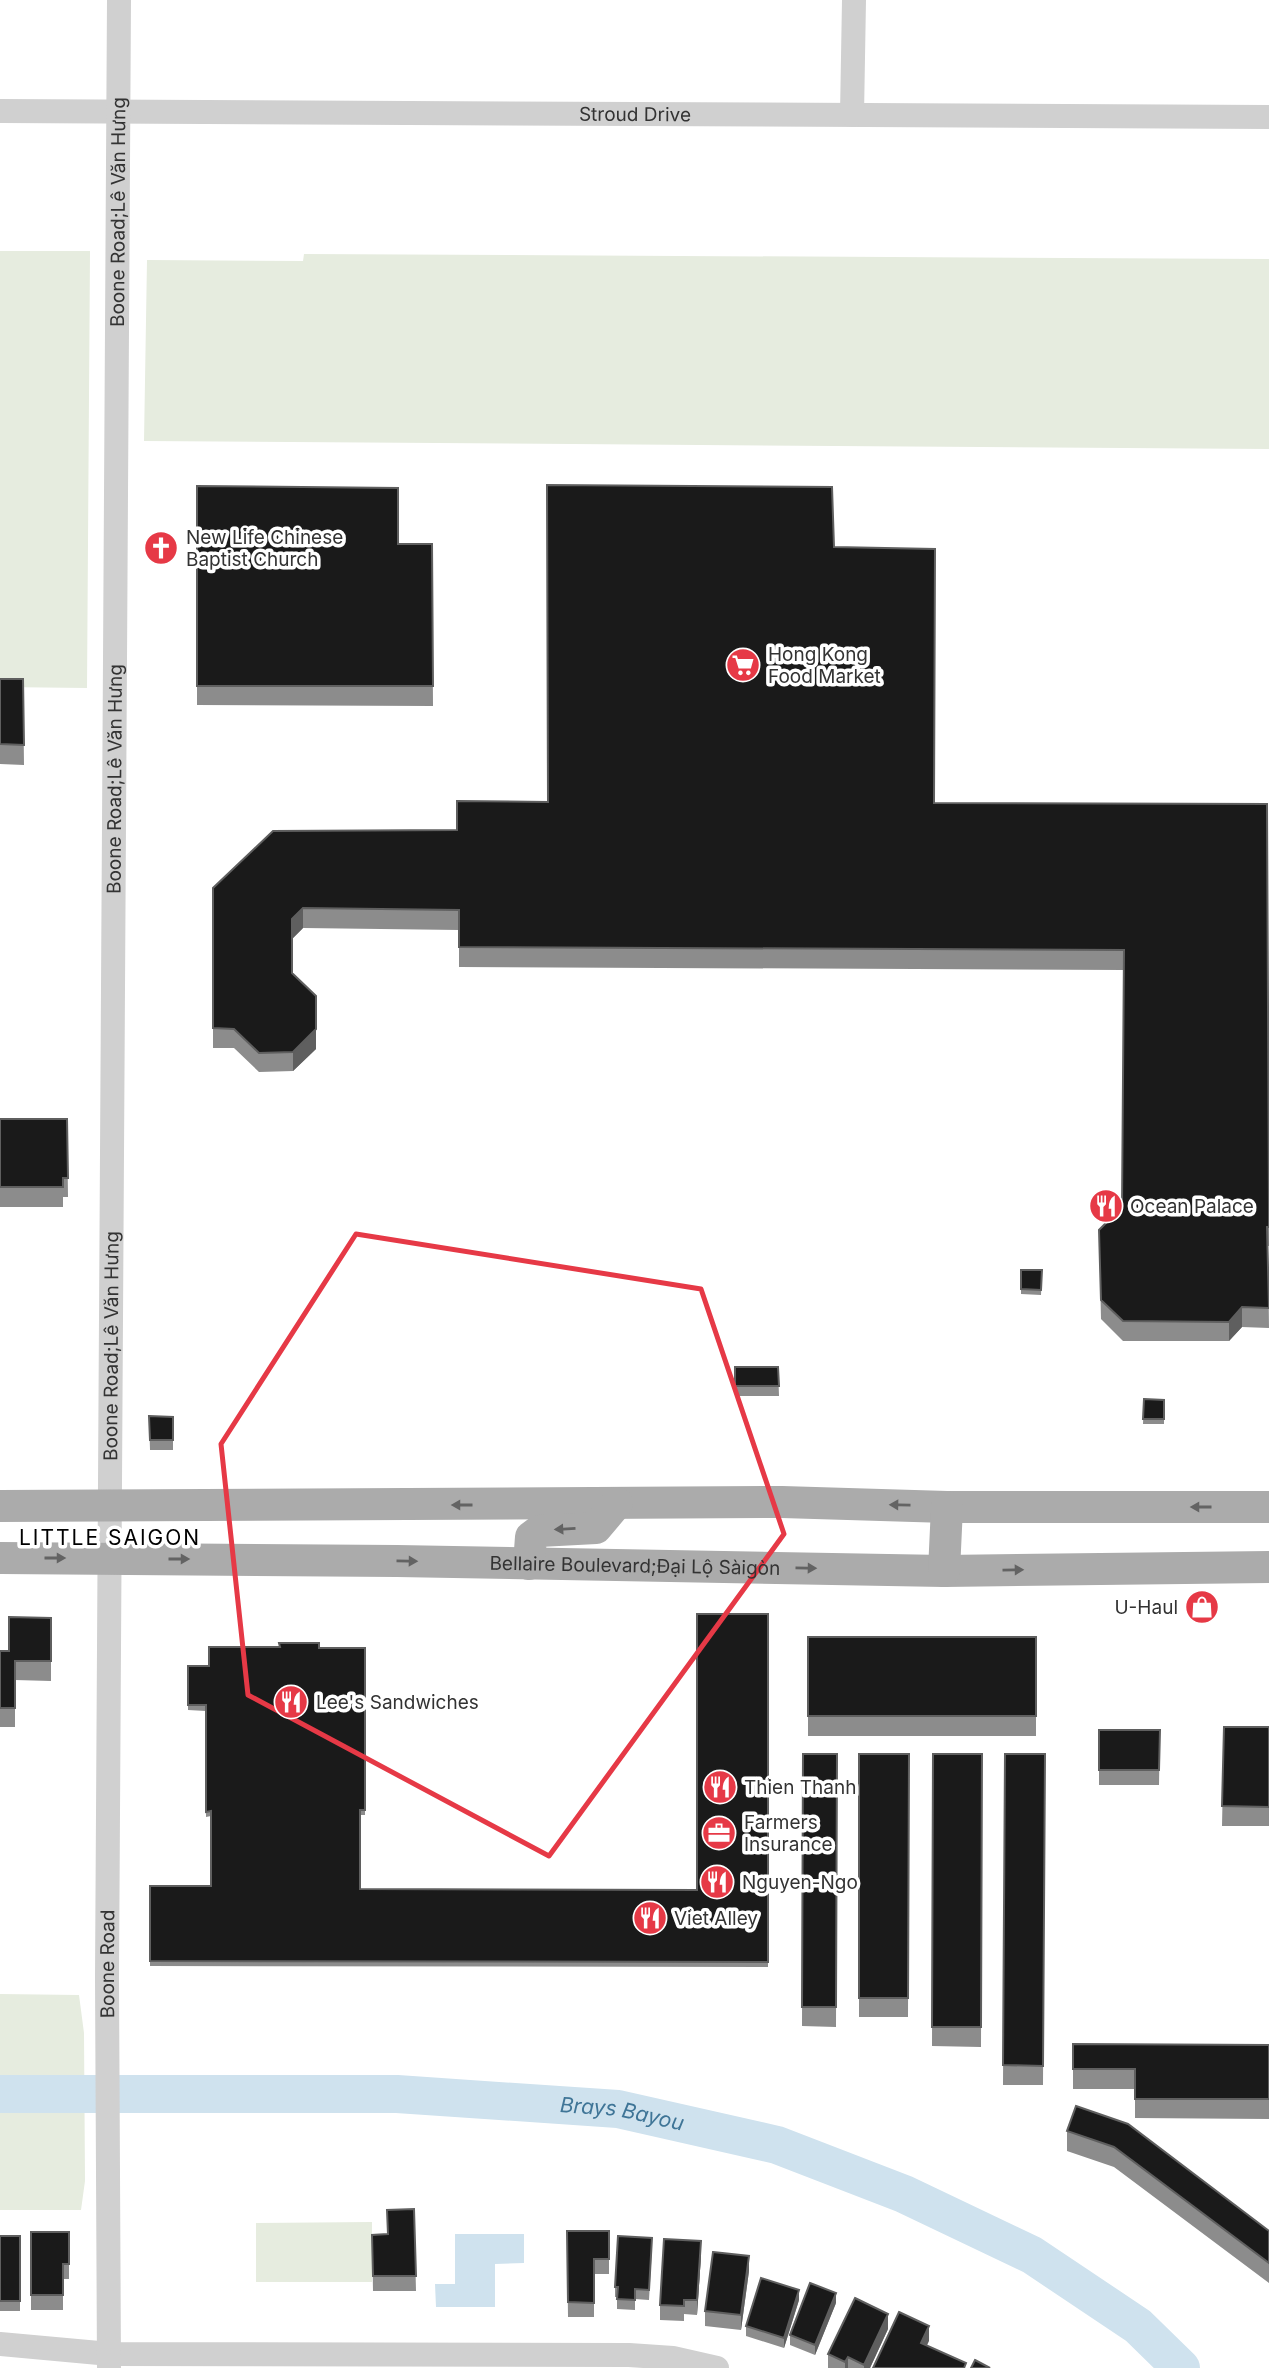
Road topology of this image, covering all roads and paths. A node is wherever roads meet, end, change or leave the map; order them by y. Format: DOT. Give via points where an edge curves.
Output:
graph roads {
  1 [pos="119,0"];
  2 [pos="854,0"];
  3 [pos="119,110"];
  4 [pos="0,111"];
  5 [pos="852,115"];
  6 [pos="1269,117"];
  7 [pos="617,1503"];
  8 [pos="110,1506"];
  9 [pos="0,1507"];
  10 [pos="947,1507"];
  11 [pos="1269,1507"];
  12 [pos="0,1558"];
  13 [pos="111,1558"];
  14 [pos="528,1564"];
  15 [pos="1269,1567"];
  16 [pos="944,1571"];
  17 [pos="0,2344"];
  18 [pos="110,2361"];
  19 [pos="673,2363"];
  20 [pos="717,2368"];
  1 -- 3 [label="street, Boone Road;Lê Văn Hưng"];
  2 -- 5 [label="street"];
  3 -- 4 [label="street, Stroud Drive"];
  3 -- 5 [label="street, Stroud Drive"];
  3 -- 8 [label="street, Boone Road;Lê Văn Hưng"];
  5 -- 6 [label="street, Stroud Drive"];
  7 -- 8 [label="main road, one-way"];
  10 -- 7 [label="main road, one-way"];
  7 -- 14 [label="main road, one-way" via="596,1528 539,1531 531,1537"];
  8 -- 9 [label="main road"];
  8 -- 13 [label="street, Boone Road;Lê Văn Hưng"];
  11 -- 10 [label="main road, one-way"];
  10 -- 16 [label="main road"];
  12 -- 13 [label="main road, Bellaire Boulevard;Đại Lộ Sàigòn, one-way"];
  13 -- 14 [label="main road, Bellaire Boulevard;Đại Lộ Sàigòn, one-way"];
  13 -- 18 [label="street, Boone Road"];
  14 -- 16 [label="main road, Bellaire Boulevard;Đại Lộ Sàigòn, one-way"];
  16 -- 15 [label="main road, Bellaire Boulevard;Đại Lộ Sàigòn, one-way"];
  17 -- 18 [label="street"];
  18 -- 19 [label="street" via="629,2356"];
  19 -- 20 [label="street"];
}
